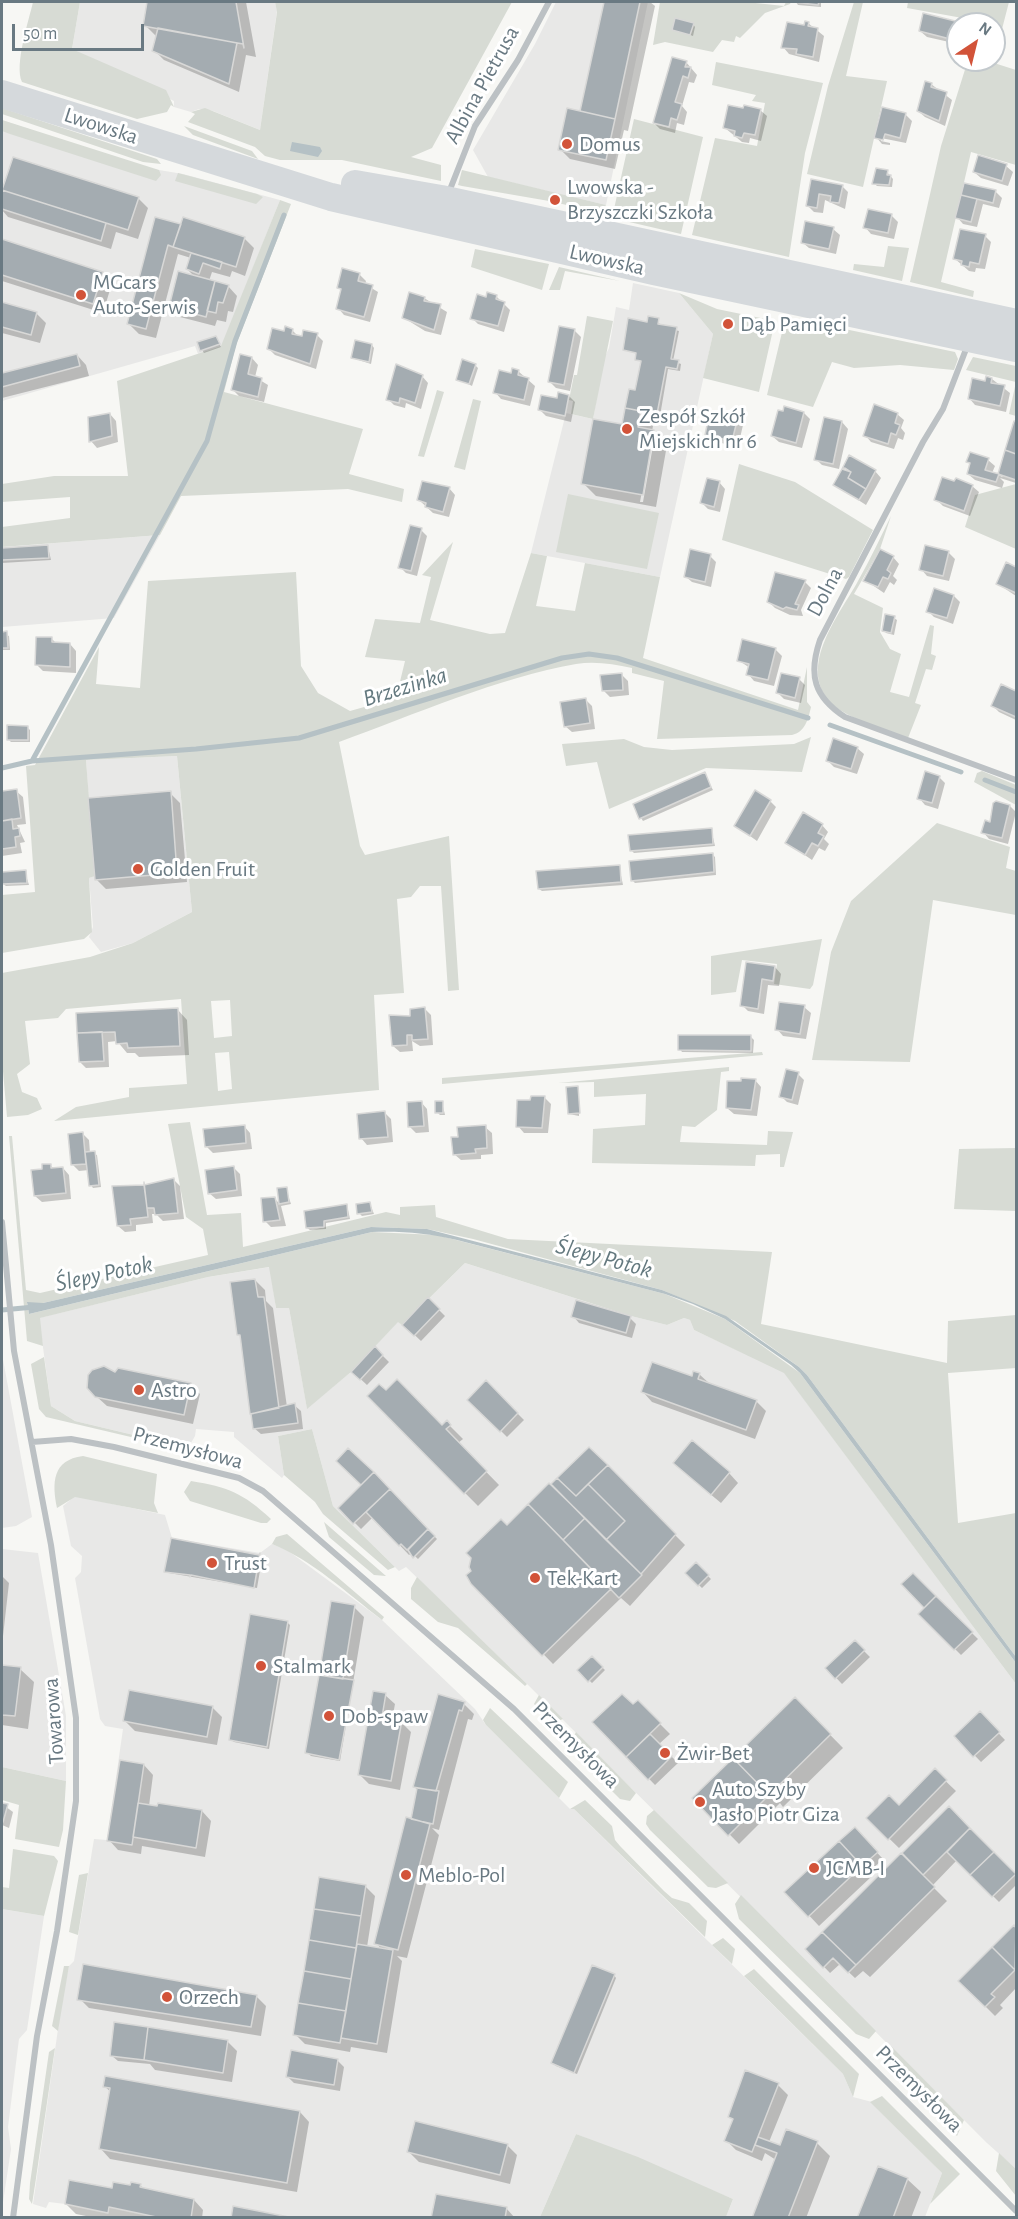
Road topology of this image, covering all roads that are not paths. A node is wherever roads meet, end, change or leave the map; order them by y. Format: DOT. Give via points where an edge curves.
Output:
graph roads {
  1 [pos="549,2"];
  2 [pos="2,94"];
  3 [pos="444,211"];
  4 [pos="1017,323"];
  5 [pos="972,326"];
  6 [pos="1017,348"];
  7 [pos="1017,780"];
  8 [pos="2,1222"];
  9 [pos="32,1442"];
  10 [pos="1017,2211"];
  11 [pos="13,2217"];
  1 -- 3 [label="street, Albina Pietrusa" via="518,60 475,126"];
  2 -- 3 [label="main road, Lwowska" via="201,157"];
  3 -- 5 [label="main road, Lwowska"];
  4 -- 5 [label="main road, Lwowska"];
  5 -- 6 [label="main road, Lwowska"];
  5 -- 7 [label="street, Dolna" via="963,363 943,409 820,640 814,662 815,679 828,705 845,717"];
  8 -- 9 [label="street, Towarowa" via="12,1331"];
  9 -- 10 [label="street, Przemysłowa" via="71,1439 114,1447 239,1478 262,1491 514,1709"];
  9 -- 11 [label="street, Towarowa" via="76,1718 76,1801 37,2036"];
}
